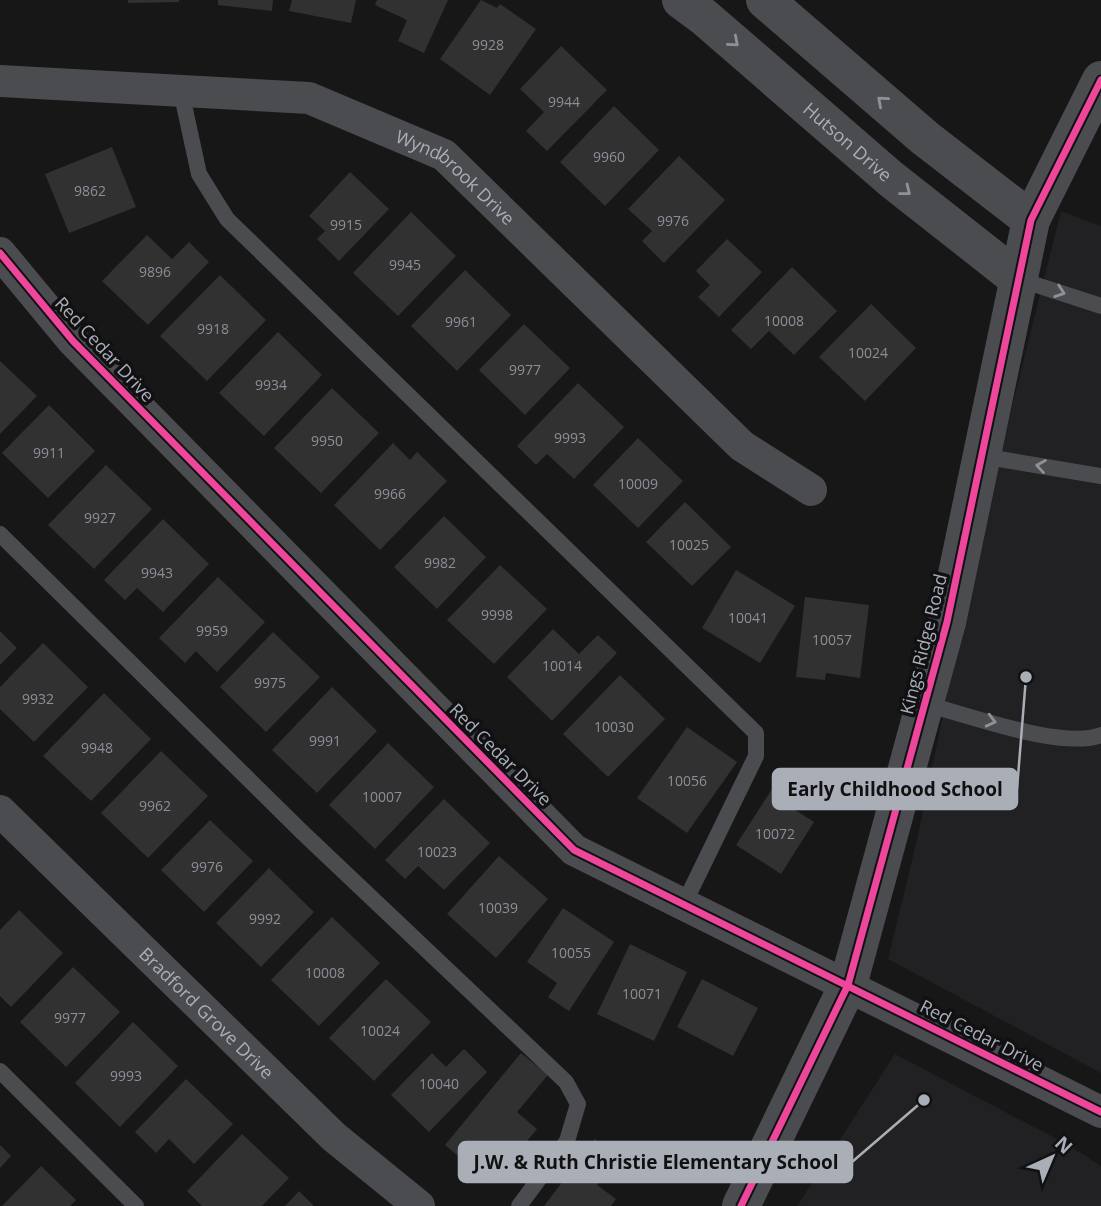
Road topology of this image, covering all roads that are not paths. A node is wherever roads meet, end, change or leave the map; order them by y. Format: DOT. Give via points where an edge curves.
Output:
graph roads {
  1 [pos="681,0"];
  2 [pos="765,0"];
  3 [pos="1101,80"];
  4 [pos="0,81"];
  5 [pos="181,91"];
  6 [pos="1031,220"];
  7 [pos="0,253"];
  8 [pos="1018,279"];
  9 [pos="1101,306"];
  10 [pos="981,456"];
  11 [pos="1101,476"];
  12 [pos="811,489"];
  13 [pos="0,534"];
  14 [pos="925,704"];
  15 [pos="1101,735"];
  16 [pos="0,811"];
  17 [pos="684,904"];
  18 [pos="848,985"];
  19 [pos="0,1071"];
  20 [pos="1101,1112"];
  21 [pos="136,1206"];
  22 [pos="419,1206"];
  23 [pos="519,1206"];
  24 [pos="741,1206"];
  1 -- 8 [label="street, Hutson Drive, one-way" via="891,179"];
  6 -- 2 [label="street, one-way" via="925,138"];
  3 -- 6 [label="street, Kings Ridge Road"];
  4 -- 5 [label="street, Wyndbrook Drive"];
  5 -- 12 [label="street, Wyndbrook Drive" via="309,98 444,155 742,446"];
  5 -- 17 [label="lane" via="199,174 227,219 756,733 755,756"];
  6 -- 8 [label="street, Kings Ridge Road"];
  7 -- 17 [label="street, Red Cedar Drive" via="73,341 574,850"];
  8 -- 9 [label="lane, one-way"];
  8 -- 10 [label="street, Kings Ridge Road"];
  11 -- 10 [label="lane, one-way"];
  10 -- 14 [label="street, Kings Ridge Road"];
  13 -- 23 [label="lane" via="302,832 566,1082 578,1104 567,1142"];
  14 -- 15 [label="lane, one-way" via="1064,740"];
  14 -- 18 [label="street, Kings Ridge Road"];
  16 -- 22 [label="street, Bradford Grove Drive" via="334,1137"];
  17 -- 18 [label="street, Red Cedar Drive"];
  18 -- 20 [label="street, Red Cedar Drive"];
  18 -- 24 [label="street, Kings Ridge Road"];
  19 -- 21 [label="lane"];
}
